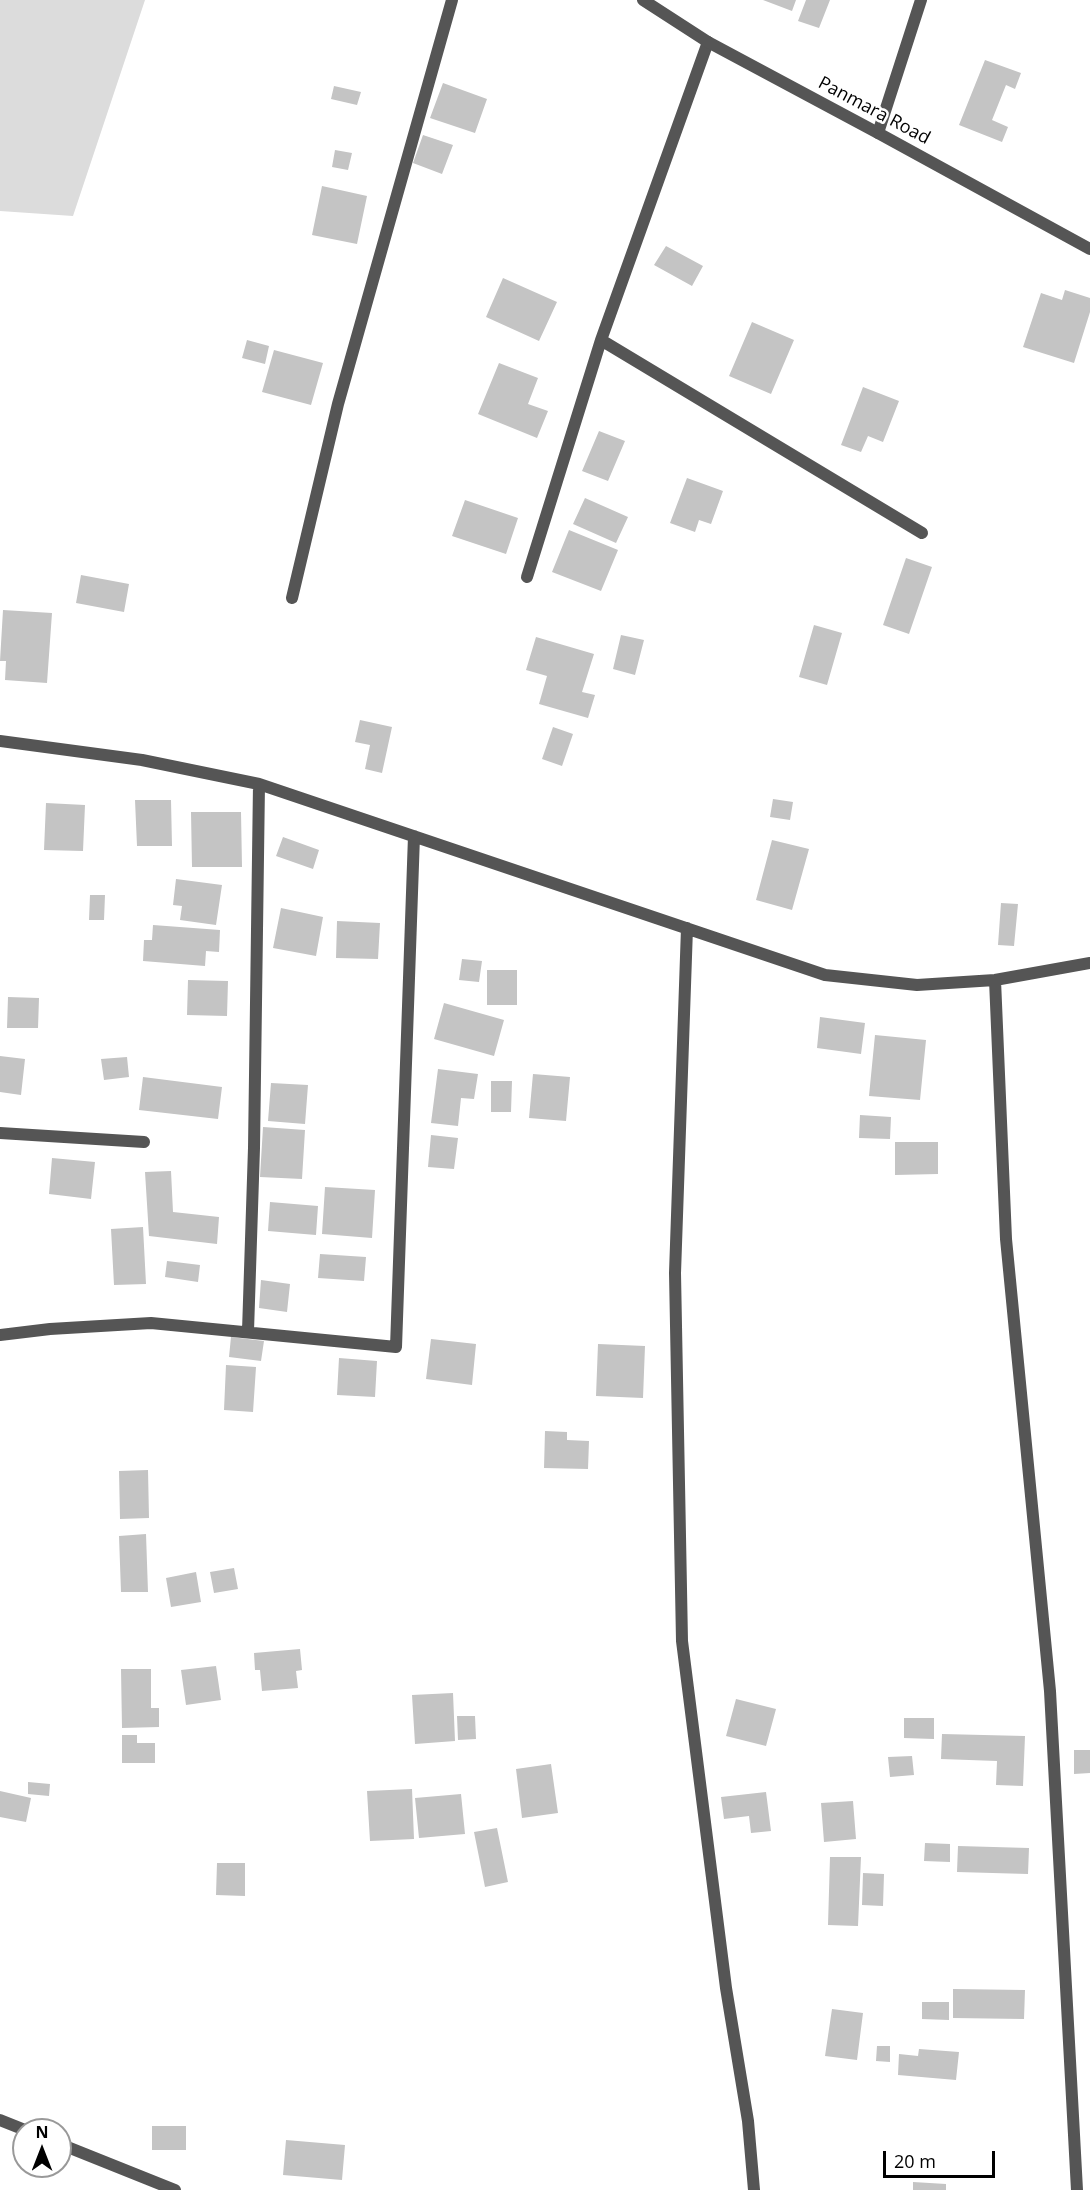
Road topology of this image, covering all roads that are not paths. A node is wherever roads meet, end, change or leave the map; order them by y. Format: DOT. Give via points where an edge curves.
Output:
graph roads {
  1 [pos="452,0"];
  2 [pos="643,0"];
  3 [pos="921,0"];
  4 [pos="708,42"];
  5 [pos="878,133"];
  6 [pos="1090,249"];
  7 [pos="602,340"];
  8 [pos="922,533"];
  9 [pos="527,577"];
  10 [pos="292,598"];
  11 [pos="0,741"];
  12 [pos="259,784"];
  13 [pos="414,836"];
  14 [pos="687,928"];
  15 [pos="1090,963"];
  16 [pos="995,980"];
  17 [pos="0,1134"];
  18 [pos="144,1142"];
  19 [pos="248,1331"];
  20 [pos="0,1335"];
  21 [pos="72,2149"];
  22 [pos="176,2190"];
  23 [pos="754,2190"];
  24 [pos="1077,2190"];
  1 -- 10 [label="street" via="338,404"];
  2 -- 4 [label="street, Panmara Road"];
  3 -- 5 [label="street"];
  4 -- 5 [label="street, Panmara Road"];
  4 -- 7 [label="street"];
  5 -- 6 [label="street, Panmara Road"];
  7 -- 8 [label="street"];
  7 -- 9 [label="street"];
  11 -- 12 [label="street" via="142,760"];
  12 -- 13 [label="street"];
  12 -- 19 [label="street"];
  13 -- 14 [label="street"];
  13 -- 19 [label="street" via="396,1347"];
  14 -- 16 [label="street" via="825,975 917,985"];
  14 -- 23 [label="street" via="675,1273 682,1641 726,1988 748,2121"];
  15 -- 16 [label="street"];
  16 -- 24 [label="street" via="1005,1239 1050,1691"];
  17 -- 18 [label="street"];
  19 -- 20 [label="street" via="151,1323"];
  21 -- 22 [label="street"];
}
